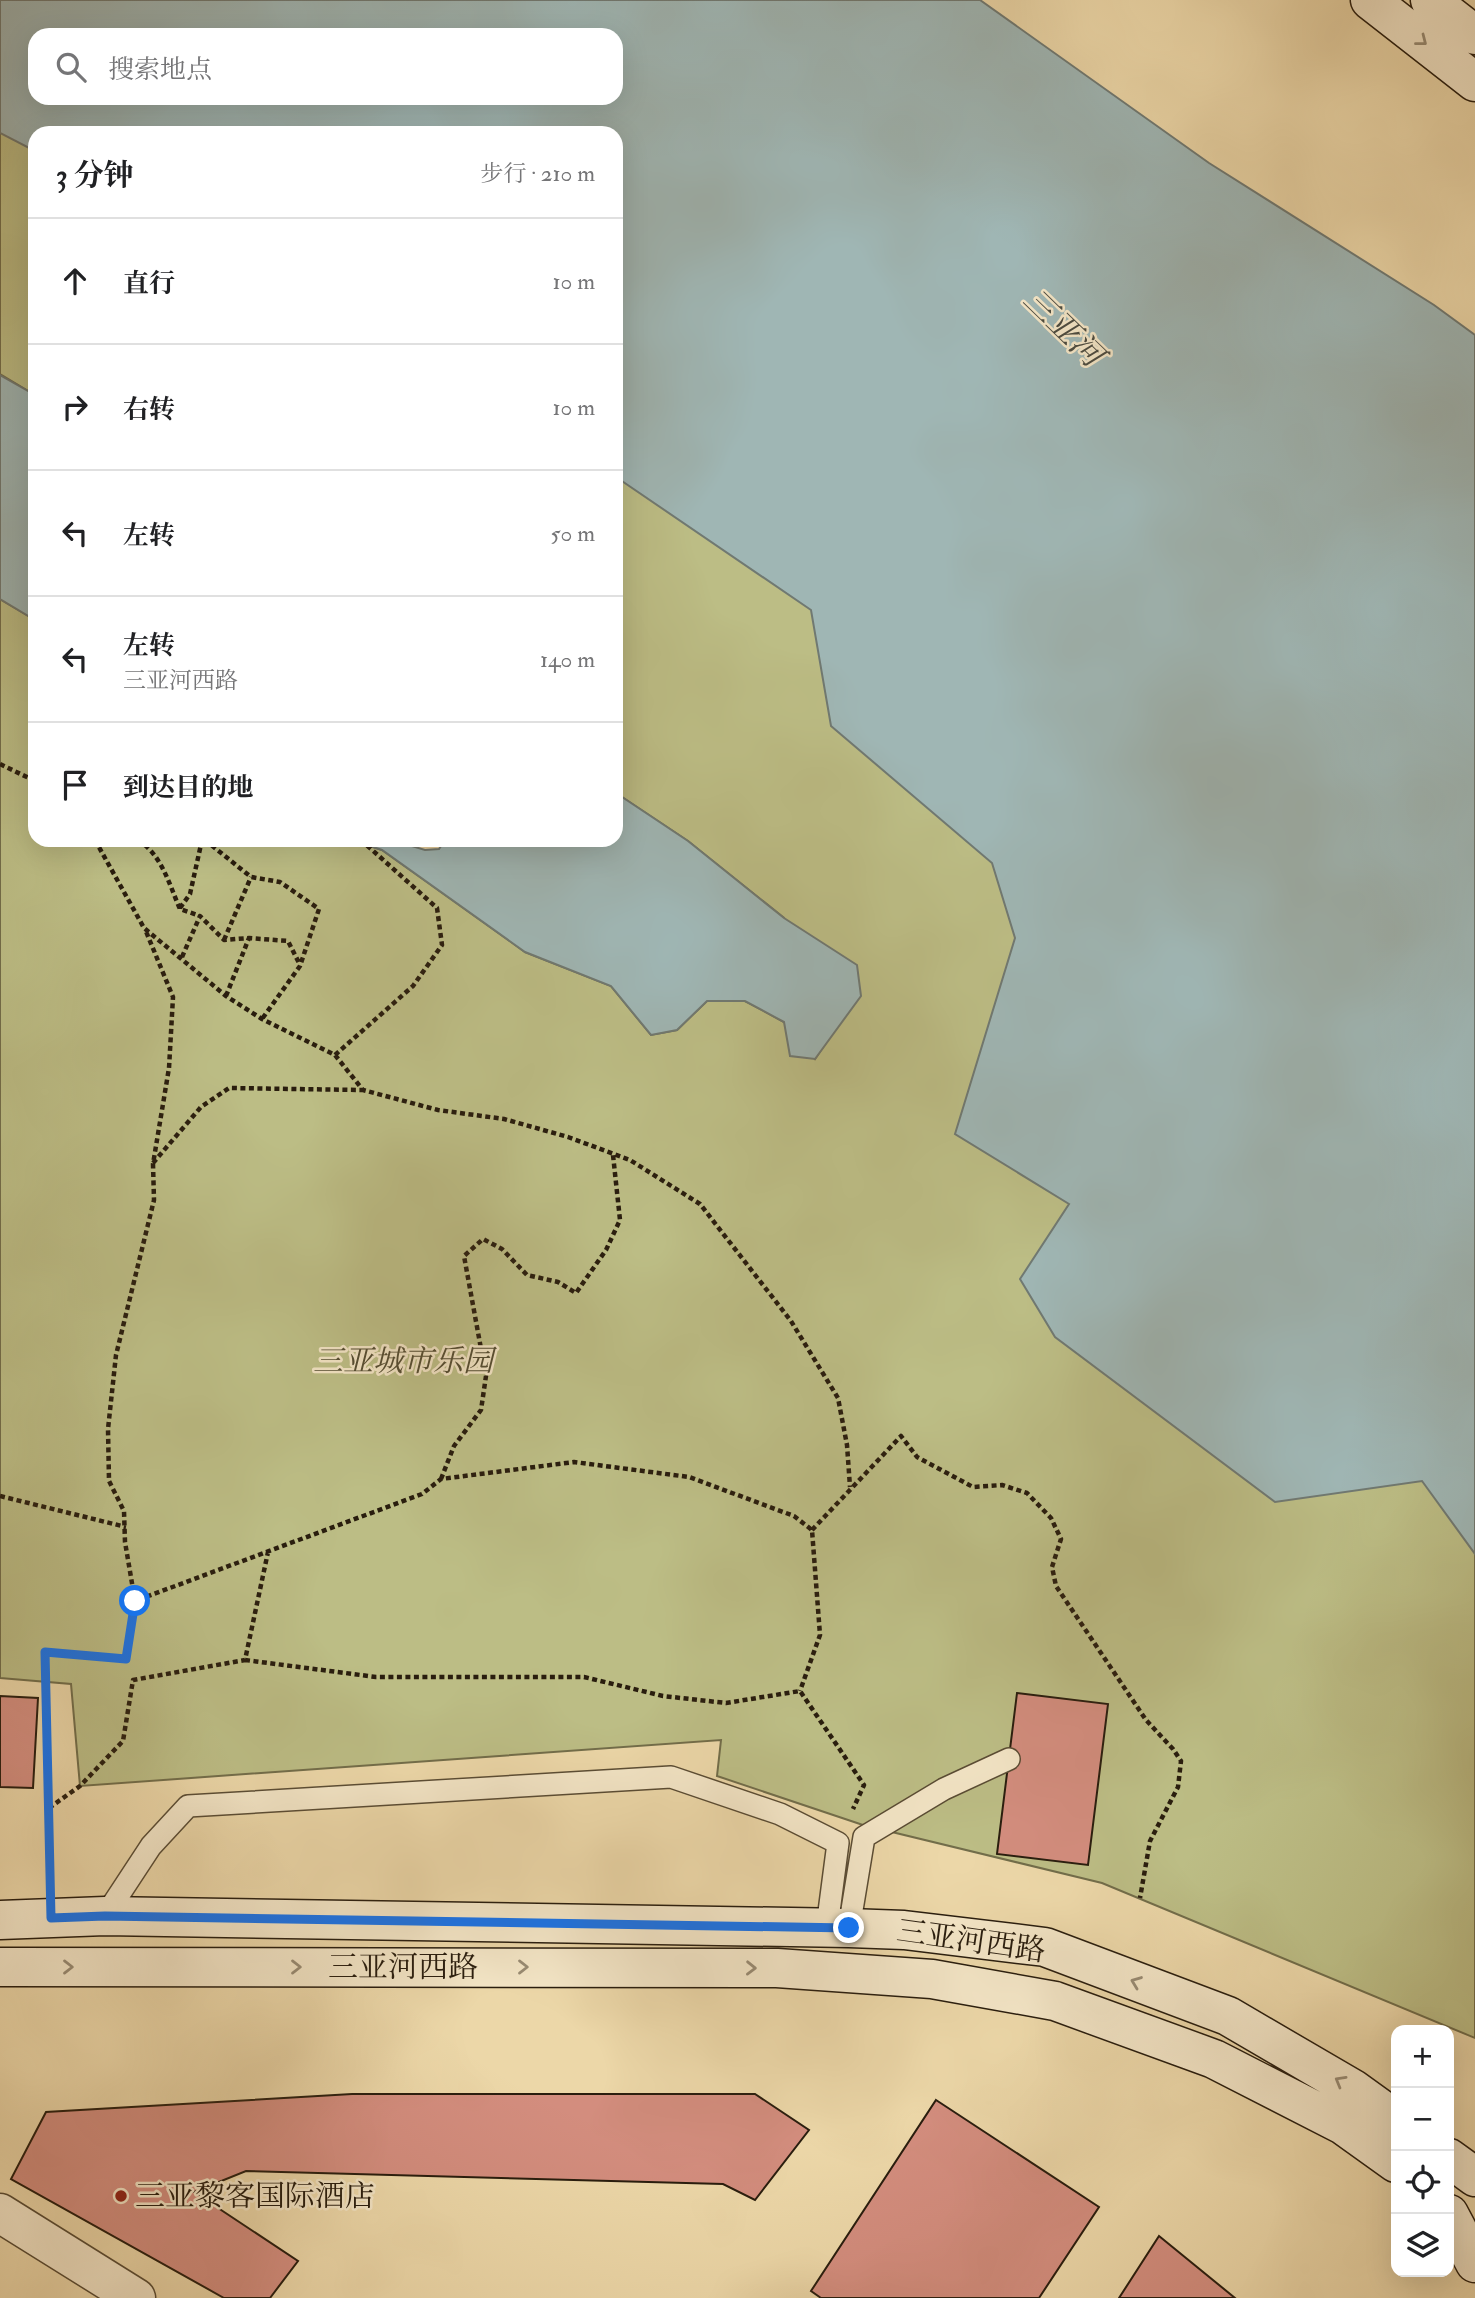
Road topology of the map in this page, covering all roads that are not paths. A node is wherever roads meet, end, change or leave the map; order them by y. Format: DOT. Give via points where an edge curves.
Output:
graph roads {
  1 [pos="1370,0"];
  2 [pos="1430,0"];
  3 [pos="1475,35"];
  4 [pos="1475,82"];
  5 [pos="1009,1759"];
  6 [pos="105,1916"];
  7 [pos="0,1920"];
  8 [pos="838,1927"];
  9 [pos="0,1967"];
  10 [pos="1391,2116"];
  11 [pos="1391,2159"];
  12 [pos="1454,2206"];
  13 [pos="0,2213"];
  14 [pos="1454,2223"];
  15 [pos="1475,2223"];
  16 [pos="1475,2263"];
  17 [pos="136,2298"];
  1 -- 4 [label="main road, one-way"];
  2 -- 3 [label="main road"];
  5 -- 8 [label="lane" via="944,1789 864,1837"];
  6 -- 7 [label="main road, 三亚河西路"];
  6 -- 8 [label="main road, 三亚河西路"];
  6 -- 8 [label="lane" via="151,1846 188,1806 671,1777 780,1814 838,1843"];
  10 -- 8 [label="main road, 三亚河西路, one-way" via="1353,2089 1227,2016 1045,1947"];
  9 -- 11 [label="main road, 三亚河西路, one-way" via="739,1968 932,1979 1055,2001 1214,2059 1343,2125"];
  12 -- 15 [label="main road"];
  13 -- 17 [label="main road"];
  14 -- 16 [label="main road"];
}
